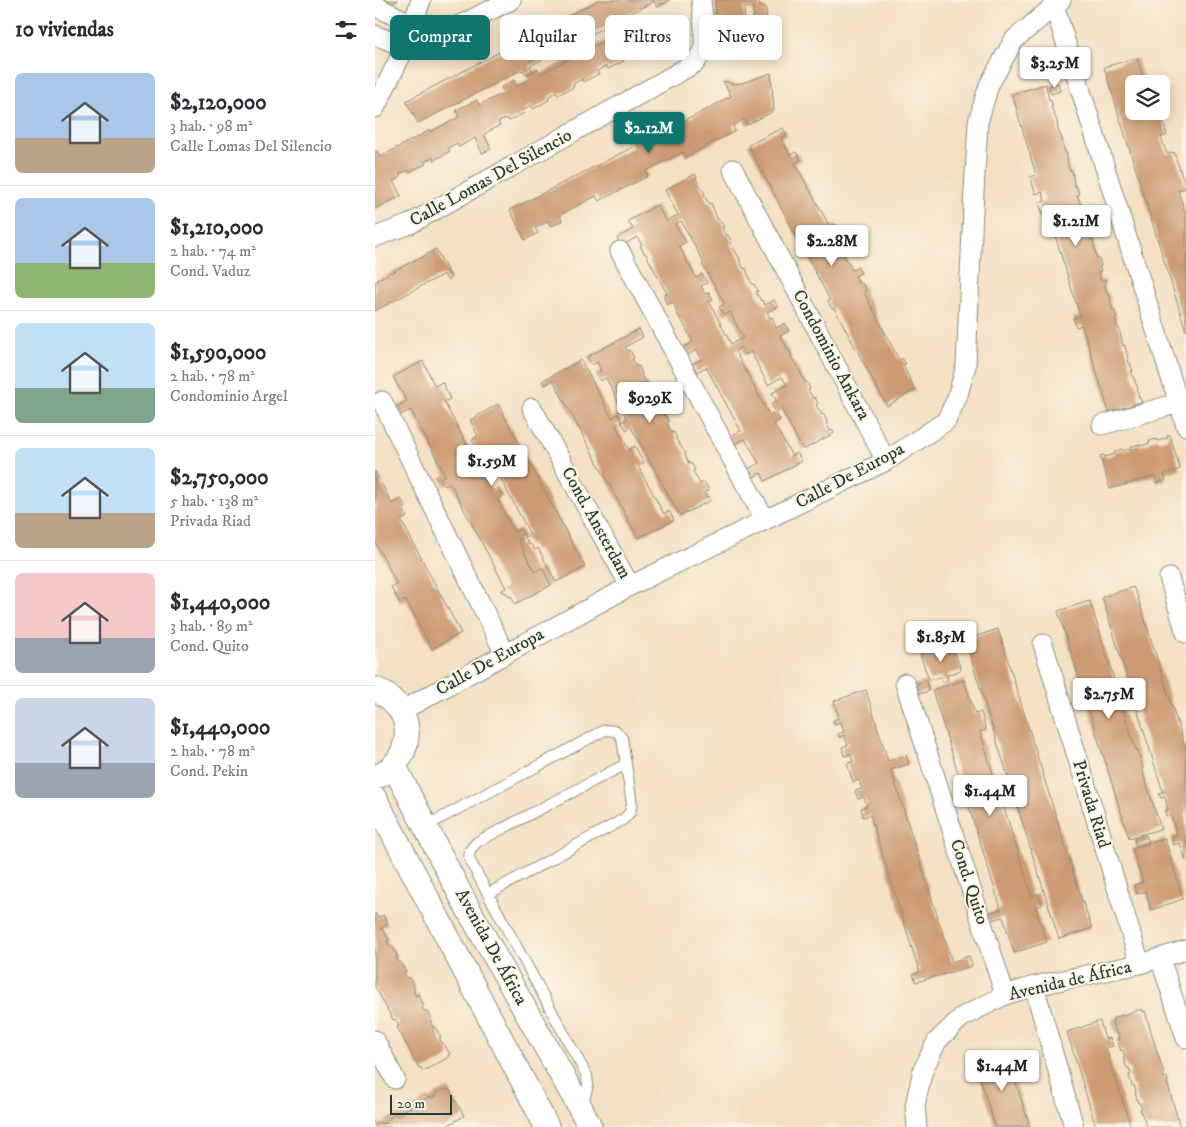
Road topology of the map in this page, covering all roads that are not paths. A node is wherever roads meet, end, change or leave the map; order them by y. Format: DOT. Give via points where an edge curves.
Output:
graph roads {
  1 [pos="421,0"];
  2 [pos="511,0"];
  3 [pos="701,0"];
  4 [pos="1057,2"];
  5 [pos="375,6"];
  6 [pos="394,15"];
  7 [pos="415,15"];
  8 [pos="480,15"];
  9 [pos="375,35"];
  10 [pos="390,42"];
  11 [pos="399,60"];
  12 [pos="375,108"];
  13 [pos="733,169"];
  14 [pos="375,237"];
  15 [pos="620,251"];
  16 [pos="382,401"];
  17 [pos="1178,403"];
  18 [pos="533,408"];
  19 [pos="1102,425"];
  20 [pos="1186,426"];
  21 [pos="886,461"];
  22 [pos="765,520"];
  23 [pos="1169,578"];
  24 [pos="630,586"];
  25 [pos="1186,634"];
  26 [pos="1043,644"];
  27 [pos="505,654"];
  28 [pos="905,683"];
  29 [pos="375,689"];
  30 [pos="401,711"];
  31 [pos="626,764"];
  32 [pos="385,772"];
  33 [pos="375,799"];
  34 [pos="426,826"];
  35 [pos="488,894"];
  36 [pos="1186,950"];
  37 [pos="1160,958"];
  38 [pos="1140,964"];
  39 [pos="1034,986"];
  40 [pos="1005,995"];
  41 [pos="1186,1038"];
  42 [pos="375,1040"];
  43 [pos="395,1079"];
  44 [pos="586,1118"];
  45 [pos="547,1127"];
  46 [pos="917,1127"];
  47 [pos="1074,1127"];
  1 -- 7 [label="street"];
  2 -- 8 [label="street"];
  3 -- 14 [label="street, Calle Lomas Del Silencio" via="704,48 695,63 410,224"];
  4 -- 17 [label="street"];
  4 -- 21 [label="street, Calle De Europa" via="1014,40 989,85 978,122 967,366 957,398 946,421"];
  5 -- 6 [label="street"];
  9 -- 10 [label="street"];
  11 -- 12 [label="street"];
  13 -- 21 [label="street, Condominio Ankara"];
  15 -- 22 [label="street"];
  16 -- 27 [label="street"];
  17 -- 19 [label="street"];
  17 -- 20 [label="street"];
  18 -- 24 [label="street, Cond. Ansterdam"];
  21 -- 22 [label="street, Calle De Europa"];
  22 -- 24 [label="street, Calle De Europa"];
  23 -- 25 [label="street"];
  24 -- 27 [label="street, Calle De Europa"];
  26 -- 38 [label="street, Privada Riad"];
  27 -- 30 [label="street, Calle De Europa"];
  28 -- 40 [label="street, Cond. Quito"];
  29 -- 30 [label="street" via="391,698"];
  30 -- 32 [label="street" via="407,740 403,754"];
  31 -- 34 [label="lane" via="622,738 616,731 605,730"];
  31 -- 35 [label="lane" via="632,804 624,819"];
  31 -- 35 [label="lane" via="477,842 470,850 469,859"];
  32 -- 34 [label="street, Avenida De África"];
  33 -- 45 [label="street, Avenida De África"];
  34 -- 44 [label="street, Avenida De África"];
  35 -- 44 [label="lane" via="587,1076"];
  36 -- 37 [label="street, Avenida de África"];
  37 -- 38 [label="street, Avenida de África"];
  37 -- 41 [label="street"];
  38 -- 39 [label="street, Avenida de África"];
  39 -- 40 [label="street, Avenida de África"];
  39 -- 47 [label="street"];
  40 -- 46 [label="street, Avenida de África" via="962,1017 937,1041 923,1070 915,1105"];
  42 -- 43 [label="street"];
}
